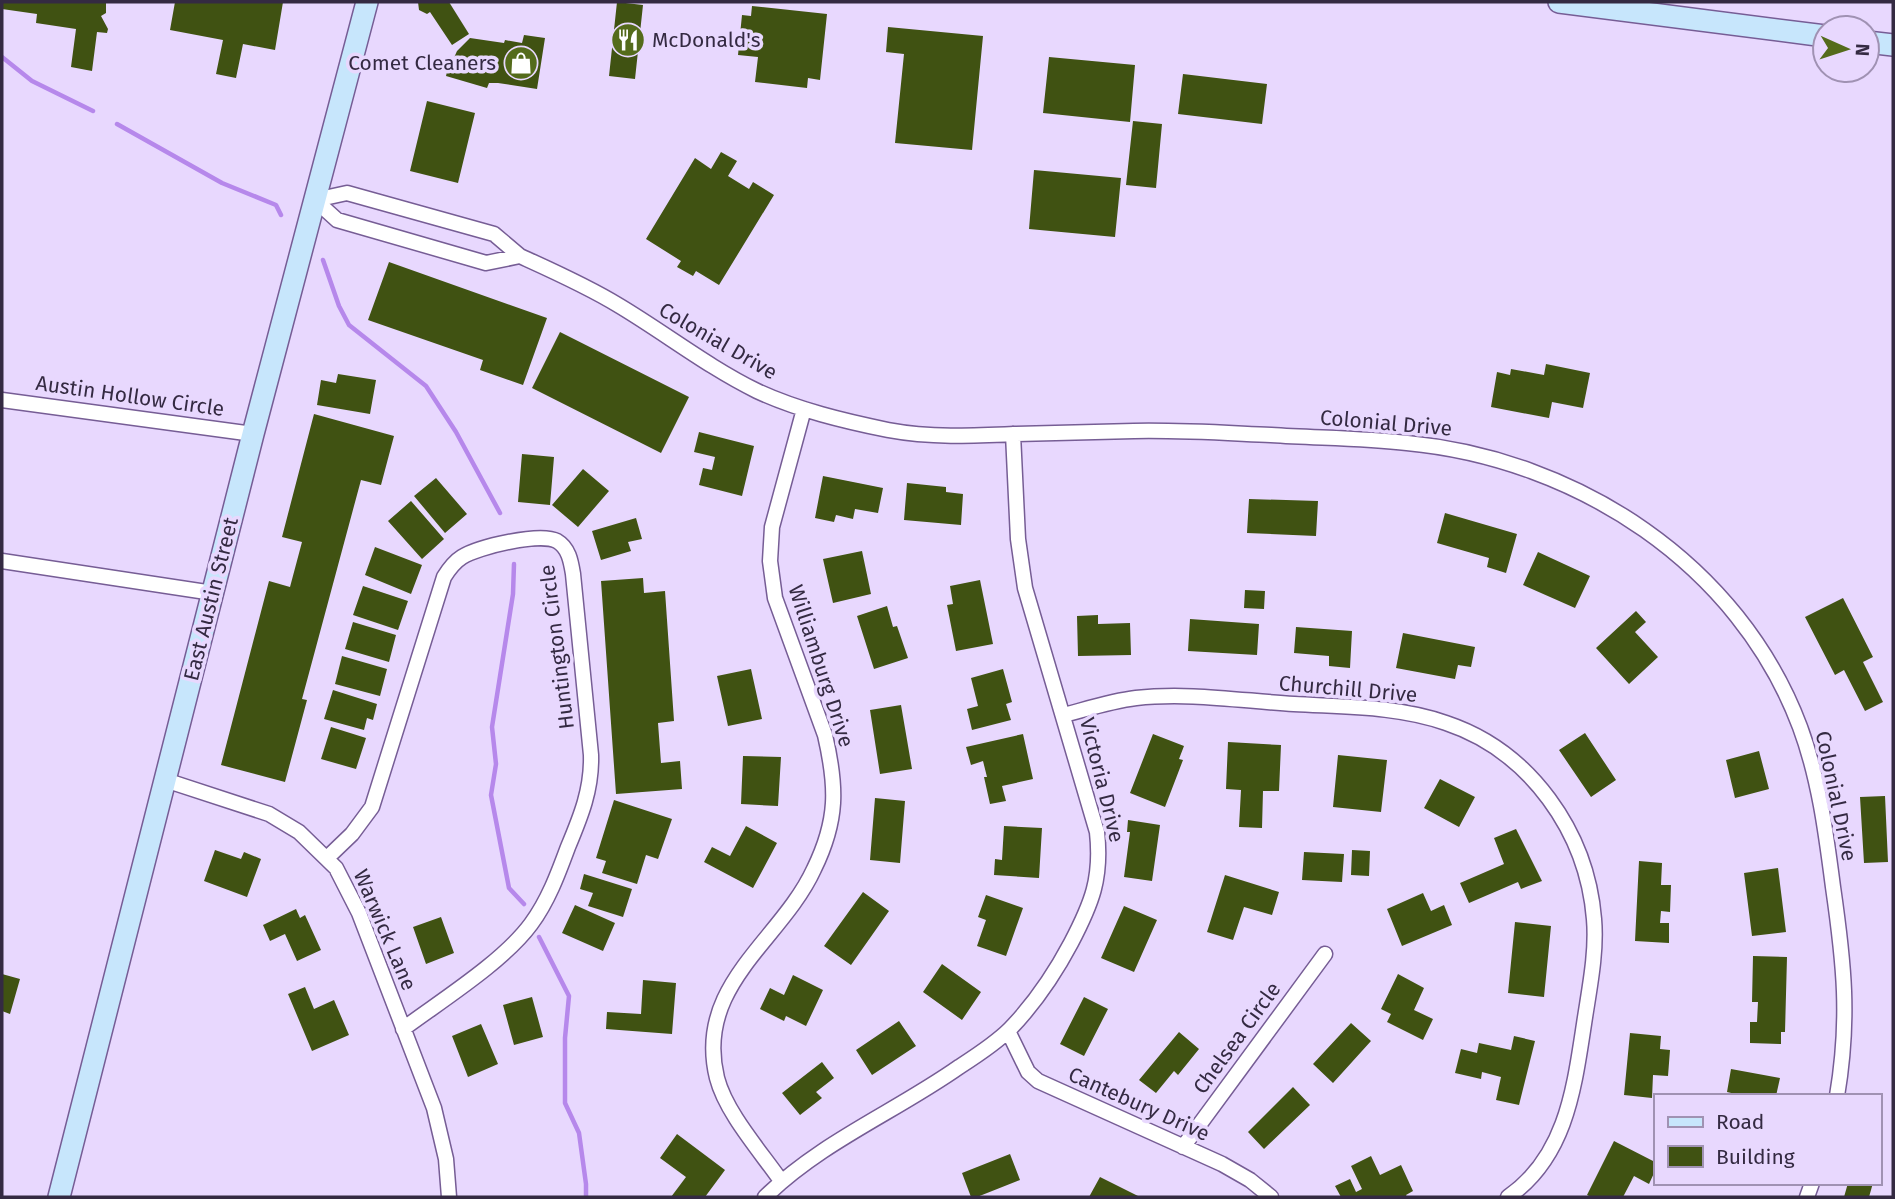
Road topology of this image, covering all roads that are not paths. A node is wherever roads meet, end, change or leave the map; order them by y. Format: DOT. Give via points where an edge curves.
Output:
graph roads {
  1 [pos="367,2"];
  2 [pos="1559,2"];
  3 [pos="1811,34"];
  4 [pos="316,200"];
  5 [pos="520,256"];
  6 [pos="2,400"];
  7 [pos="804,409"];
  8 [pos="1013,434"];
  9 [pos="253,435"];
  10 [pos="2,561"];
  11 [pos="213,593"];
  12 [pos="1063,715"];
  13 [pos="165,780"];
  14 [pos="327,858"];
  15 [pos="1325,954"];
  16 [pos="403,1029"];
  17 [pos="1008,1031"];
  18 [pos="1838,1094"];
  19 [pos="1183,1147"];
  20 [pos="781,1181"];
  21 [pos="59,1197"];
  22 [pos="449,1197"];
  23 [pos="765,1197"];
  24 [pos="1271,1197"];
  25 [pos="1508,1197"];
  1 -- 4 [label="main road, East Austin Street"];
  2 -- 3 [label="main road"];
  4 -- 5 [label="street, Colonial Drive" via="347,193 494,234"];
  4 -- 5 [label="street" via="337,220 486,263"];
  4 -- 9 [label="main road, East Austin Street"];
  5 -- 7 [label="street, Colonial Drive" via="604,297 739,382"];
  6 -- 9 [label="street, Austin Hollow Circle"];
  7 -- 8 [label="street, Colonial Drive" via="920,435"];
  7 -- 20 [label="street, Williamburg Drive" via="772,527 769,561 775,598 830,756 834,778 830,825 802,891 727,992 714,1042 717,1079 724,1096"];
  8 -- 12 [label="street, Victoria Drive" via="1022,576"];
  8 -- 18 [label="street, Colonial Drive" via="1178,431 1440,447 1568,485 1617,512 1685,560 1752,634 1787,695 1810,755 1824,816 1844,970 1845,1025"];
  9 -- 11 [label="main road, East Austin Street"];
  10 -- 11 [label="street"];
  11 -- 13 [label="main road, East Austin Street"];
  12 -- 17 [label="street, Victoria Drive" via="1097,832 1098,878 1091,902 1056,970"];
  12 -- 25 [label="street, Churchill Drive" via="1158,697 1385,710 1468,732 1515,761 1534,780 1579,850 1591,894 1594,948 1577,1071 1561,1133 1536,1171"];
  13 -- 14 [label="street, Warwick Lane" via="270,814"];
  13 -- 21 [label="main road, East Austin Street"];
  14 -- 16 [label="street, Warwick Lane" via="352,896"];
  14 -- 16 [label="street, Huntington Circle" via="364,820 375,799 443,577 451,566 470,552 487,547 539,538 558,542 570,559 573,574 591,755 582,814 551,891 521,937"];
  15 -- 19 [label="street, Chelsea Circle"];
  16 -- 22 [label="street, Warwick Lane" via="437,1121"];
  17 -- 19 [label="street, Cantebury Drive" via="1028,1072 1038,1081"];
  17 -- 20 [label="street, Victoria Drive"];
  19 -- 24 [label="street, Cantebury Drive" via="1250,1180"];
  20 -- 23 [label="street, Victoria Drive"];
}
